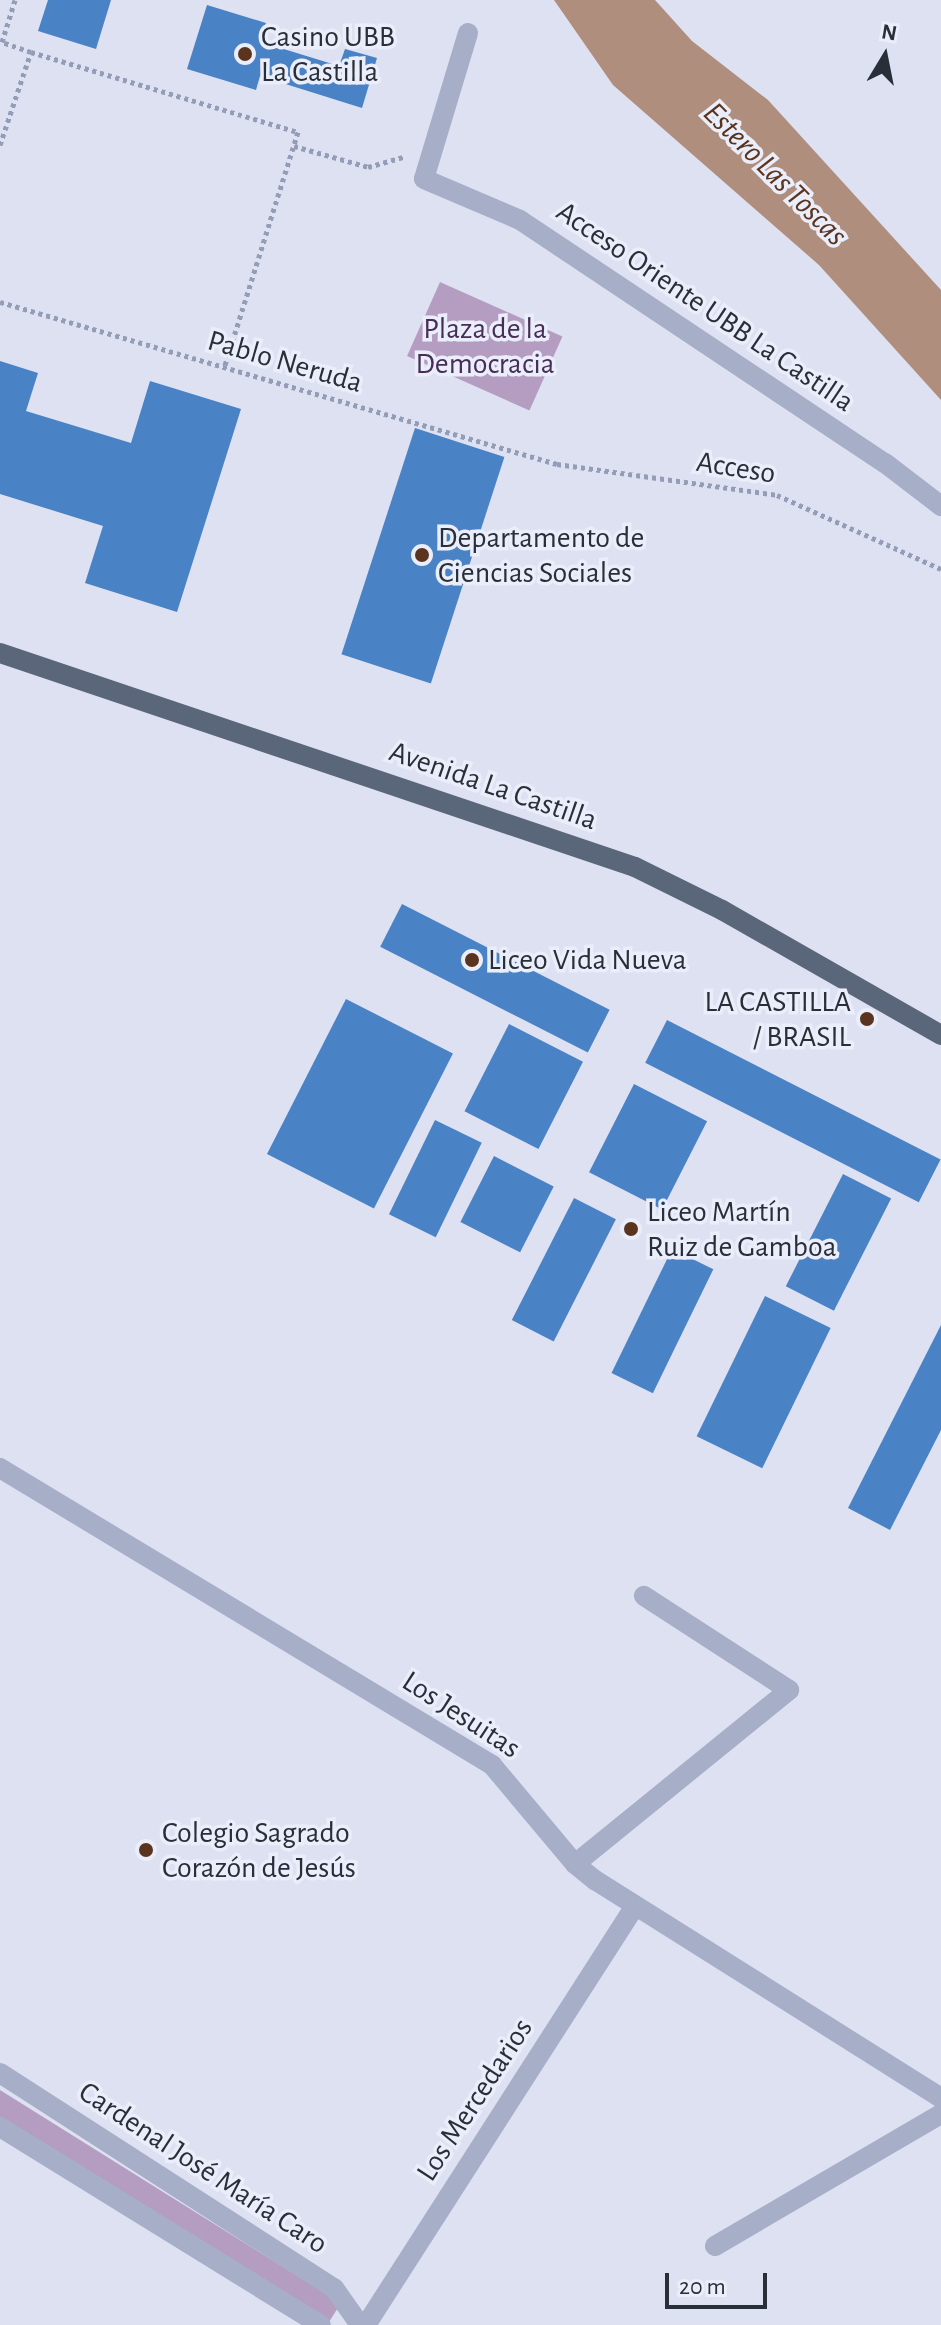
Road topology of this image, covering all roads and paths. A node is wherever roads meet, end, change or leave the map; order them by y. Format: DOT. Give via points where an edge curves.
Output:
graph roads {
  1 [pos="15,0"];
  2 [pos="468,33"];
  3 [pos="31,52"];
  4 [pos="0,145"];
  5 [pos="294,146"];
  6 [pos="433,148"];
  7 [pos="0,302"];
  8 [pos="224,368"];
  9 [pos="557,464"];
  10 [pos="941,506"];
  11 [pos="941,569"];
  12 [pos="0,653"];
  13 [pos="941,1035"];
  14 [pos="0,1468"];
  15 [pos="644,1596"];
  16 [pos="575,1864"];
  17 [pos="634,1907"];
  18 [pos="0,2073"];
  19 [pos="941,2098"];
  20 [pos="941,2114"];
  21 [pos="0,2127"];
  22 [pos="715,2246"];
  23 [pos="321,2325"];
  24 [pos="360,2325"];
  25 [pos="366,2325"];
  1 -- 3 [label="path" via="2,42"];
  2 -- 6 [label="street"];
  3 -- 4 [label="path"];
  3 -- 5 [label="path" via="298,132"];
  5 -- 6 [label="path" via="368,167"];
  5 -- 8 [label="path"];
  6 -- 10 [label="street, Acceso Oriente UBB La Castilla" via="424,179 520,220 885,463"];
  7 -- 8 [label="path, Pablo Neruda"];
  8 -- 9 [label="path, Pablo Neruda"];
  9 -- 11 [label="path, Acceso" via="777,495"];
  12 -- 13 [label="main road, Avenida La Castilla" via="635,867 722,910"];
  14 -- 16 [label="street, Los Jesuitas" via="492,1765"];
  15 -- 16 [label="street" via="789,1690"];
  16 -- 17 [label="street, Los Jesuitas"];
  17 -- 19 [label="street, Los Jesuitas"];
  17 -- 25 [label="street, Los Mercedarios"];
  18 -- 24 [label="street, Cardenal José María Caro" via="334,2288"];
  20 -- 22 [label="street"];
  21 -- 23 [label="street"];
}
